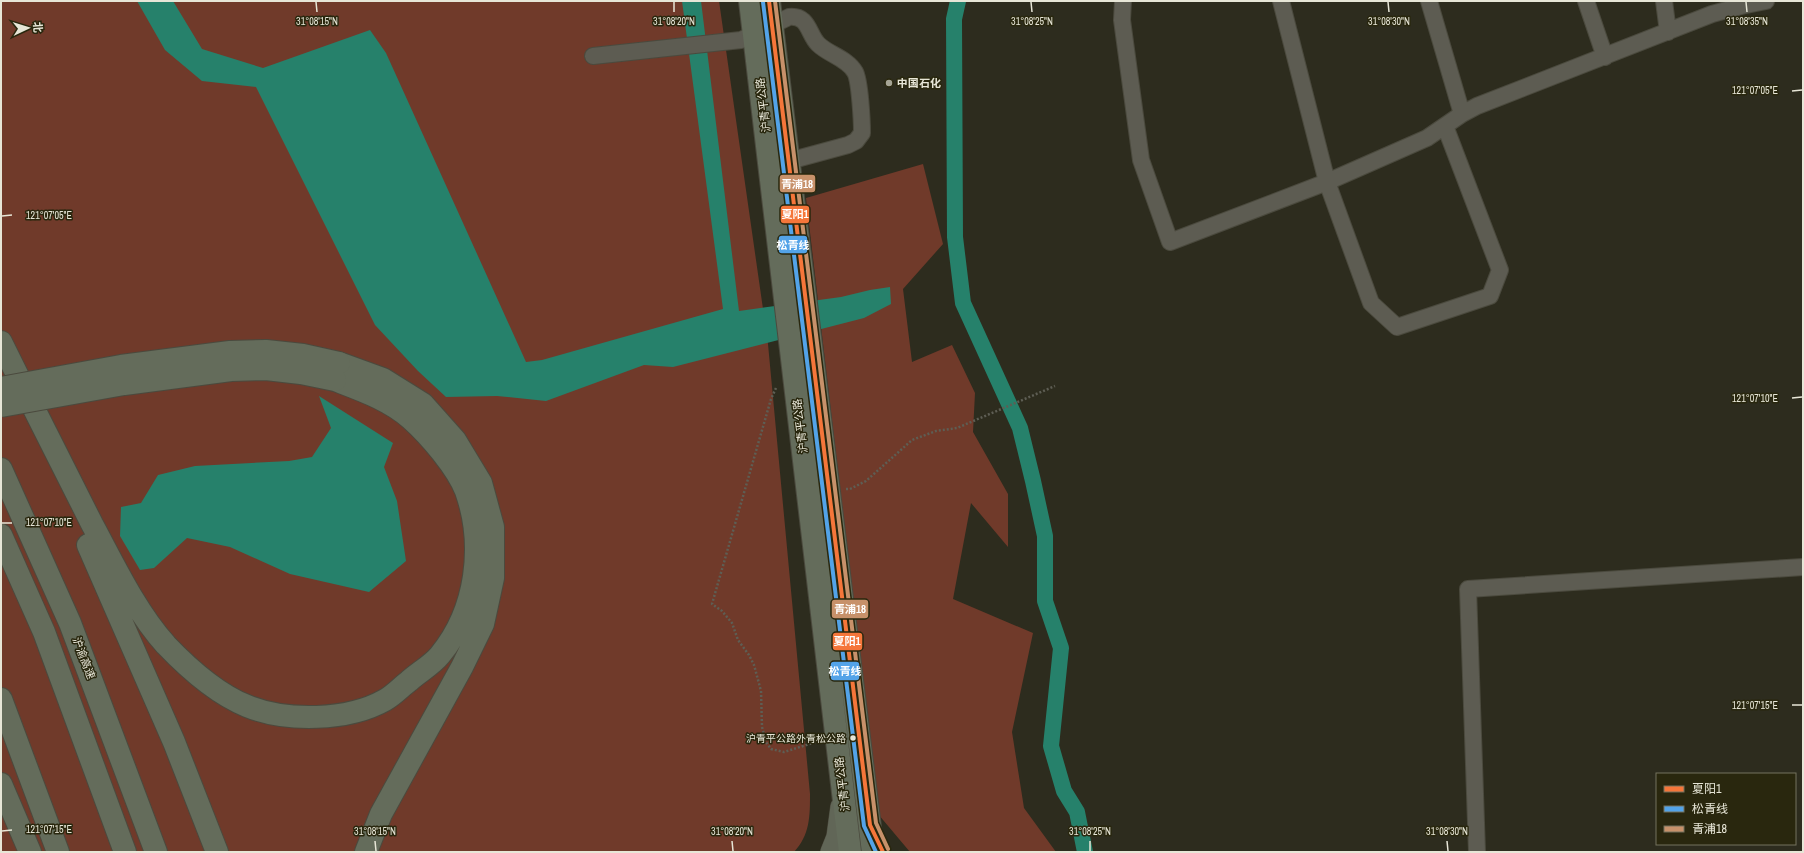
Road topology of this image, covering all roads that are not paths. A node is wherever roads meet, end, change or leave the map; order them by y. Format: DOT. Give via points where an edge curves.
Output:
graph roads {
  1 [pos="750,1"];
  2 [pos="769,1"];
  3 [pos="1123,1"];
  4 [pos="1282,1"];
  5 [pos="1429,1"];
  6 [pos="1586,1"];
  7 [pos="1664,1"];
  8 [pos="1766,1"];
  9 [pos="763,31"];
  10 [pos="1668,32"];
  11 [pos="593,56"];
  12 [pos="1605,57"];
  13 [pos="1462,114"];
  14 [pos="1445,126"];
  15 [pos="788,161"];
  16 [pos="1327,182"];
  17 [pos="794,289"];
  18 [pos="800,340"];
  19 [pos="1,342"];
  20 [pos="1,350"];
  21 [pos="337,371"];
  22 [pos="1,388"];
  23 [pos="1,406"];
  24 [pos="1,469"];
  25 [pos="1,535"];
  26 [pos="1803,567"];
  27 [pos="1,699"];
  28 [pos="842,783"];
  29 [pos="1,784"];
  30 [pos="870,825"];
  31 [pos="30,852"];
  32 [pos="58,852"];
  33 [pos="125,852"];
  34 [pos="156,852"];
  35 [pos="216,852"];
  36 [pos="366,852"];
  37 [pos="830,852"];
  38 [pos="850,852"];
  39 [pos="873,852"];
  40 [pos="882,852"];
  41 [pos="1477,852"];
  1 -- 9 [label="highway, 沪青平公路"];
  2 -- 9 [label="highway, 沪青平公路"];
  3 -- 16 [label="street" via="1122,20 1141,160 1170,242"];
  4 -- 16 [label="street"];
  5 -- 13 [label="street"];
  6 -- 12 [label="street"];
  7 -- 10 [label="street"];
  8 -- 10 [label="street" via="1712,14"];
  9 -- 11 [label="street" via="741,40"];
  9 -- 15 [label="highway, 沪青平公路"];
  9 -- 15 [label="street" via="792,17 805,22 817,43 849,65 856,73 862,126 860,138 848,145"];
  9 -- 17 [label="highway, 沪青平公路"];
  10 -- 12 [label="street"];
  12 -- 13 [label="street"];
  13 -- 14 [label="street"];
  14 -- 16 [label="street" via="1427,138"];
  14 -- 16 [label="street" via="1500,270 1490,296 1397,327 1371,303"];
  15 -- 17 [label="highway, 沪青平公路"];
  17 -- 18 [label="highway, 沪青平公路"];
  18 -- 28 [label="highway, 沪青平公路" via="794,368"];
  18 -- 30 [label="highway, 沪青平公路" via="828,490"];
  19 -- 21 [label="highway" via="111,561 147,621 166,645 216,688 247,706 283,716 354,712 386,700 439,655 464,618 475,576 475,529 465,490 441,450 410,418"];
  20 -- 35 [label="highway" via="168,728"];
  21 -- 22 [label="highway, bridge" via="296,354 266,351 230,352 121,366"];
  21 -- 23 [label="highway, bridge" via="301,373 231,370 124,384"];
  21 -- 36 [label="highway" via="383,379 423,404 456,440 481,483 493,527 493,578 483,624 381,814"];
  24 -- 34 [label="highway, 沪渝高速" via="70,623"];
  25 -- 33 [label="highway" via="44,632"];
  26 -- 41 [label="street" via="1468,589"];
  27 -- 32 [label="highway"];
  28 -- 37 [label="main road" via="837,837"];
  28 -- 38 [label="highway, 沪青平公路"];
  29 -- 31 [label="highway"];
  30 -- 39 [label="highway, 沪青平公路"];
  30 -- 40 [label="main road"];
}
